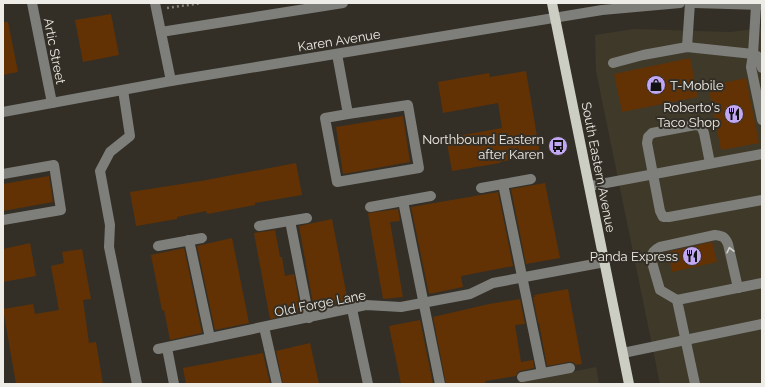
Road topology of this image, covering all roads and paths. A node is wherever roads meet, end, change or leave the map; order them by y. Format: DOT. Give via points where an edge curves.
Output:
graph roads {
  1 [pos="32,3"];
  2 [pos="202,3"];
  3 [pos="343,3"];
  4 [pos="552,3"];
  5 [pos="680,3"];
  6 [pos="690,3"];
  7 [pos="695,3"];
  8 [pos="182,5"];
  9 [pos="759,5"];
  10 [pos="156,6"];
  11 [pos="555,18"];
  12 [pos="161,32"];
  13 [pos="687,47"];
  14 [pos="337,54"];
  15 [pos="753,54"];
  16 [pos="613,63"];
  17 [pos="762,68"];
  18 [pos="171,81"];
  19 [pos="123,90"];
  20 [pos="52,103"];
  21 [pos="3,112"];
  22 [pos="348,114"];
  23 [pos="762,120"];
  24 [pos="762,154"];
  25 [pos="710,163"];
  26 [pos="3,174"];
  27 [pos="653,174"];
  28 [pos="531,179"];
  29 [pos="503,184"];
  30 [pos="590,186"];
  31 [pos="481,188"];
  32 [pos="431,196"];
  33 [pos="762,200"];
  34 [pos="403,201"];
  35 [pos="370,207"];
  36 [pos="307,218"];
  37 [pos="3,220"];
  38 [pos="290,221"];
  39 [pos="259,226"];
  40 [pos="202,238"];
  41 [pos="189,240"];
  42 [pos="158,246"];
  43 [pos="605,262"];
  44 [pos="522,278"];
  45 [pos="762,283"];
  46 [pos="738,288"];
  47 [pos="677,300"];
  48 [pos="423,302"];
  49 [pos="352,309"];
  50 [pos="309,318"];
  51 [pos="762,324"];
  52 [pos="264,327"];
  53 [pos="210,338"];
  54 [pos="685,340"];
  55 [pos="623,353"];
  56 [pos="570,368"];
  57 [pos="542,373"];
  58 [pos="522,377"];
  59 [pos="137,384"];
  60 [pos="174,384"];
  61 [pos="277,384"];
  62 [pos="368,384"];
  63 [pos="440,384"];
  64 [pos="629,384"];
  65 [pos="694,384"];
  1 -- 20 [label="street, Artic Street"];
  2 -- 8 [label="path"];
  3 -- 12 [label="street"];
  4 -- 11 [label="main road, South Eastern Avenue"];
  5 -- 11 [label="street, Karen Avenue" via="602,10"];
  6 -- 13 [label="street"];
  7 -- 9 [label="street"];
  8 -- 10 [label="path"];
  9 -- 15 [label="street"];
  10 -- 12 [label="street"];
  11 -- 14 [label="street, Karen Avenue"];
  11 -- 30 [label="main road, South Eastern Avenue"];
  12 -- 18 [label="street"];
  13 -- 15 [label="street"];
  13 -- 16 [label="street"];
  14 -- 18 [label="street, Karen Avenue"];
  14 -- 22 [label="street"];
  15 -- 17 [label="street" via="757,56"];
  15 -- 23 [label="street" via="751,67"];
  18 -- 19 [label="street, Karen Avenue"];
  19 -- 20 [label="street, Karen Avenue"];
  19 -- 59 [label="street" via="130,136 110,152 100,170 110,225 109,247"];
  20 -- 21 [label="street, Karen Avenue"];
  22 -- 22 [label="street" via="325,118 337,182 419,168 408,105"];
  24 -- 25 [label="street"];
  25 -- 27 [label="street"];
  25 -- 27 [label="street" via="701,126 652,133 647,143"];
  26 -- 37 [label="street" via="54,165 62,210"];
  27 -- 30 [label="street"];
  27 -- 33 [label="street" via="663,216"];
  28 -- 29 [label="street"];
  29 -- 31 [label="street"];
  29 -- 44 [label="street"];
  30 -- 43 [label="main road, South Eastern Avenue"];
  32 -- 34 [label="street"];
  34 -- 35 [label="street"];
  34 -- 48 [label="street"];
  36 -- 38 [label="street"];
  38 -- 39 [label="street"];
  38 -- 50 [label="street"];
  40 -- 41 [label="street"];
  41 -- 42 [label="street"];
  41 -- 53 [label="street"];
  43 -- 44 [label="street, Old Forge Lane"];
  43 -- 55 [label="main road, South Eastern Avenue"];
  44 -- 48 [label="street, Old Forge Lane" via="493,283 470,294"];
  44 -- 57 [label="street"];
  45 -- 46 [label="street"];
  46 -- 47 [label="street"];
  46 -- 47 [label="street, one-way" via="726,238 715,235 654,250 651,259 660,290"];
  47 -- 54 [label="street"];
  48 -- 49 [label="street, Old Forge Lane" via="401,307 366,306"];
  48 -- 63 [label="street"];
  49 -- 50 [label="street, Old Forge Lane"];
  49 -- 62 [label="street"];
  50 -- 52 [label="street, Old Forge Lane"];
  51 -- 54 [label="street"];
  52 -- 53 [label="street, Old Forge Lane"];
  52 -- 61 [label="street"];
  53 -- 60 [label="street, Old Forge Lane" via="162,349"];
  54 -- 55 [label="street"];
  54 -- 65 [label="street"];
  55 -- 64 [label="main road, South Eastern Avenue"];
  56 -- 57 [label="street"];
  57 -- 58 [label="street"];
}
